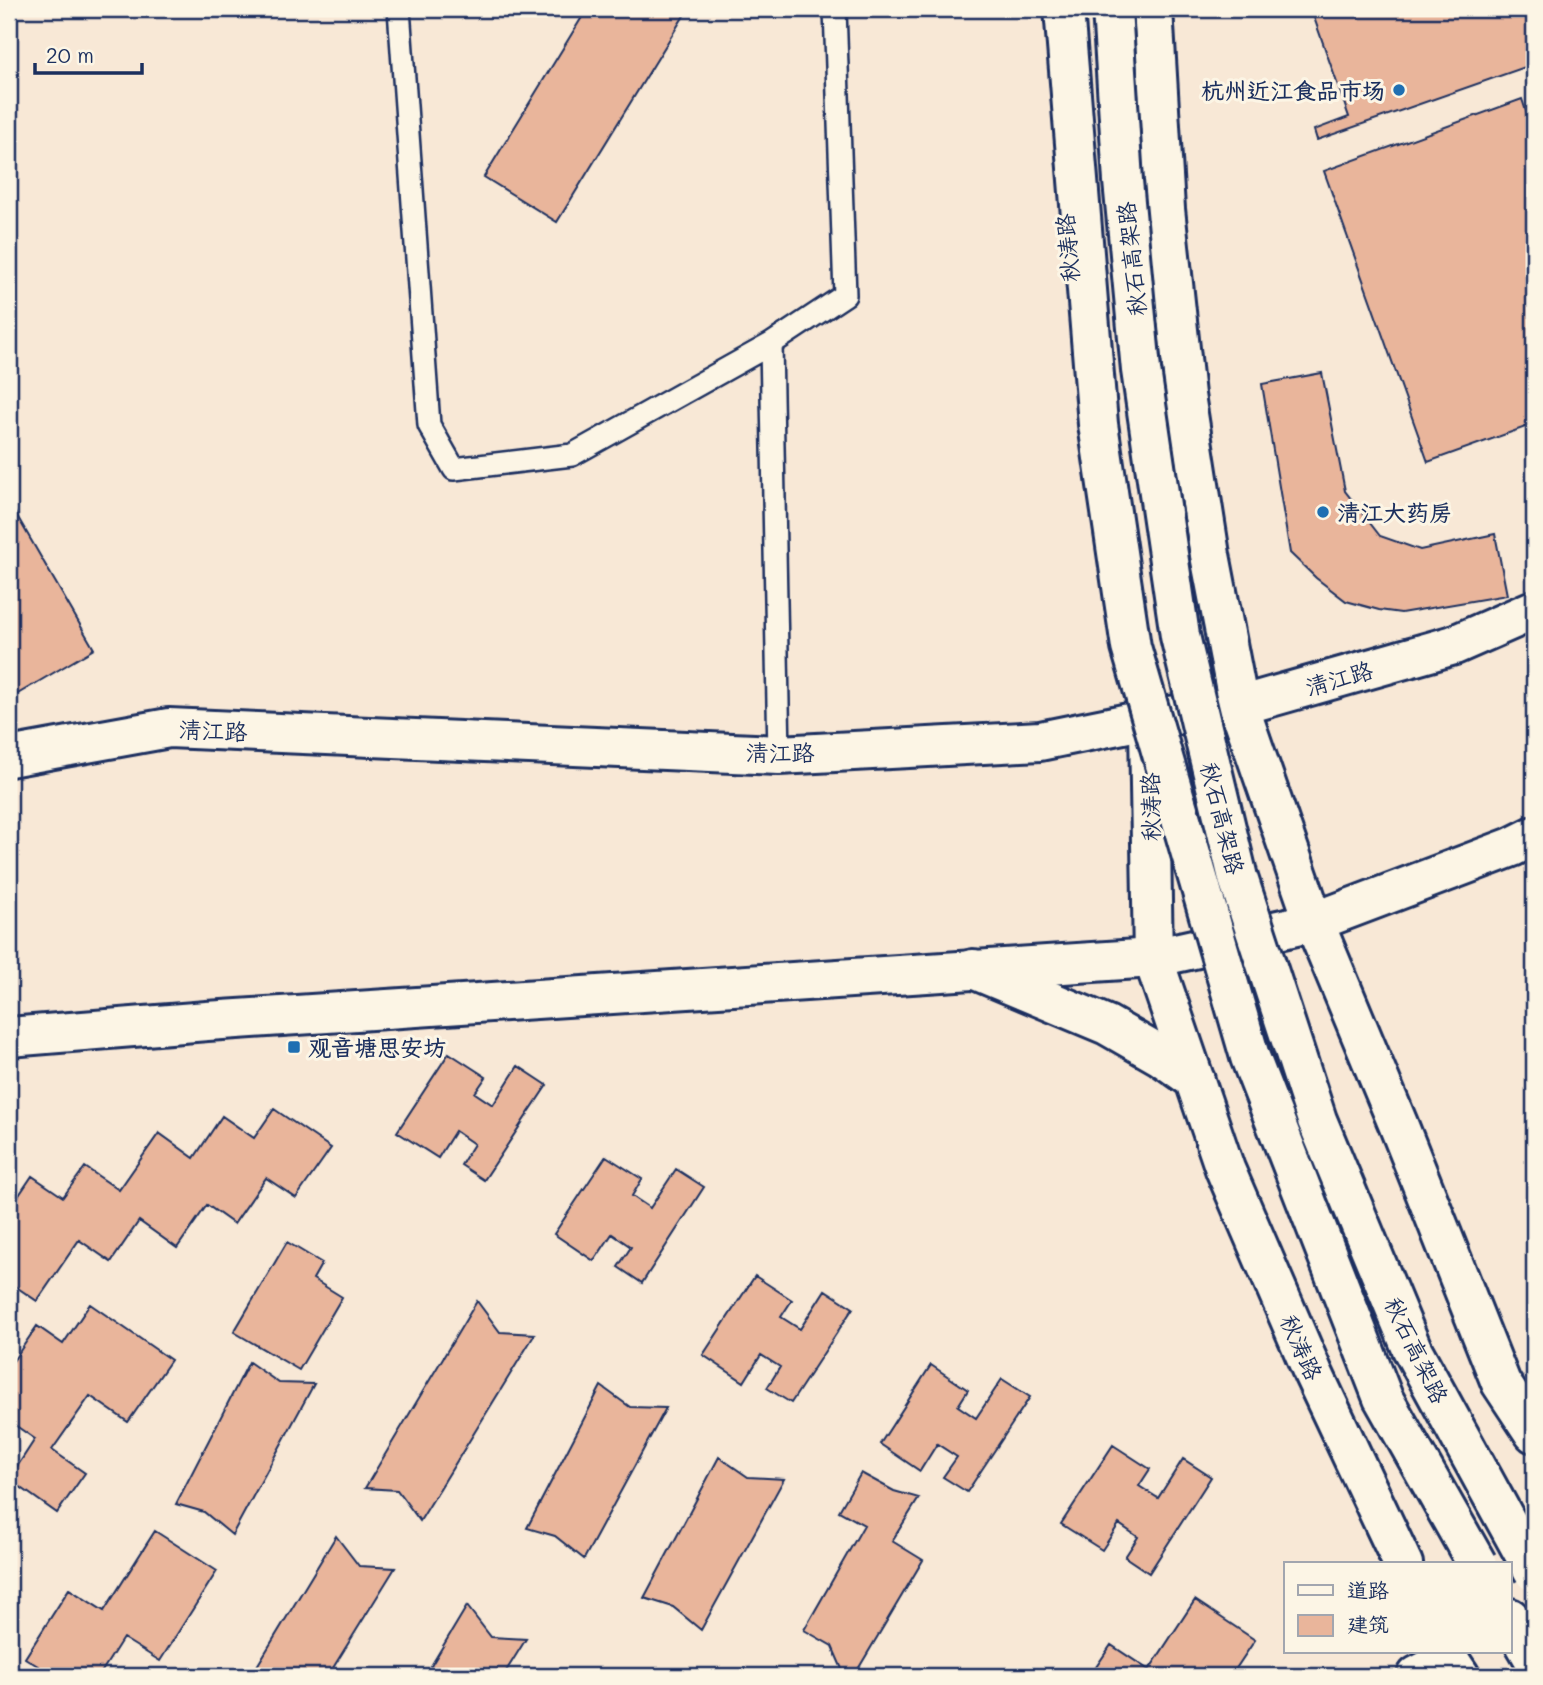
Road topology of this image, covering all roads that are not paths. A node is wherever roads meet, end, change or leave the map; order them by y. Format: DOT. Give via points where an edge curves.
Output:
graph roads {
  1 [pos="399,9"];
  2 [pos="835,9"];
  3 [pos="1058,9"];
  4 [pos="1064,9"];
  5 [pos="1112,9"];
  6 [pos="1153,9"];
  7 [pos="771,344"];
  8 [pos="1534,610"];
  9 [pos="1239,706"];
  10 [pos="1148,719"];
  11 [pos="779,755"];
  12 [pos="9,757"];
  13 [pos="1534,835"];
  14 [pos="1314,922"];
  15 [pos="1153,958"];
  16 [pos="973,969"];
  17 [pos="9,1037"];
  18 [pos="1195,1080"];
  19 [pos="1534,1433"];
  20 [pos="1402,1562"];
  21 [pos="1476,1562"];
  22 [pos="1534,1572"];
  23 [pos="1512,1622"];
  24 [pos="1534,1659"];
  1 -- 7 [label="lane" via="429,425 454,469 572,455"];
  2 -- 7 [label="lane" via="845,295"];
  3 -- 10 [label="main road, 秋涛路" via="1058,154 1073,330 1097,517"];
  4 -- 21 [label="main road, 秋石高架路, bridge" via="1098,424 1131,647 1250,1057 1383,1398"];
  5 -- 22 [label="main road, 秋石高架路, bridge" via="1139,343 1168,556 1180,636 1238,878 1317,1120 1412,1349"];
  6 -- 9 [label="main road" via="1165,209 1185,395"];
  7 -- 11 [label="lane"];
  8 -- 9 [label="main road, 清江路" via="1454,645"];
  9 -- 10 [label="main road, 清江路"];
  9 -- 14 [label="main road"];
  10 -- 11 [label="main road, 清江路" via="1040,741"];
  10 -- 15 [label="main road, 秋涛路"];
  11 -- 12 [label="main road, 清江路" via="169,728"];
  13 -- 14 [label="main road"];
  14 -- 15 [label="main road"];
  14 -- 19 [label="main road" via="1501,1383"];
  15 -- 16 [label="main road"];
  15 -- 18 [label="main road, 秋涛路"];
  16 -- 17 [label="main road"];
  16 -- 18 [label="main road" via="1107,1025"];
  18 -- 20 [label="main road, 秋涛路" via="1225,1169"];
  23 -- 24 [label="main road"];
}
